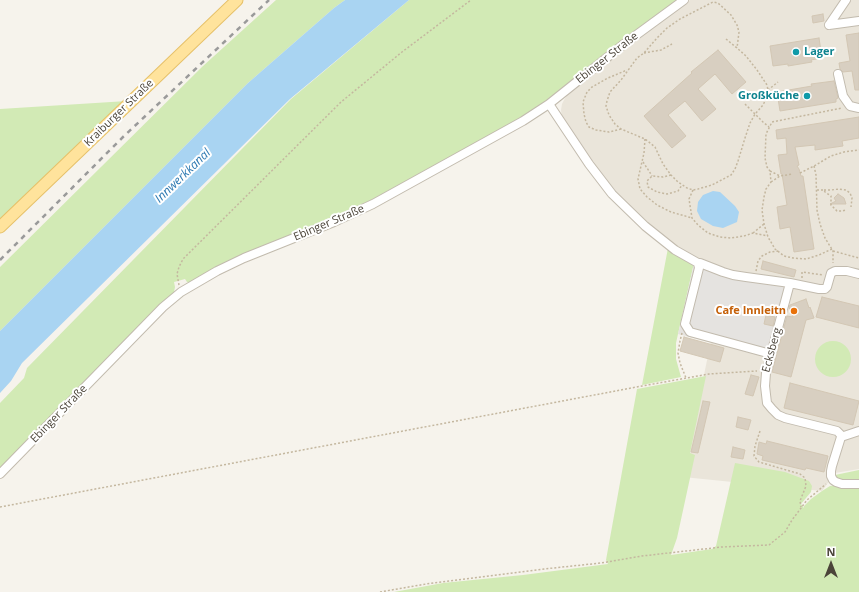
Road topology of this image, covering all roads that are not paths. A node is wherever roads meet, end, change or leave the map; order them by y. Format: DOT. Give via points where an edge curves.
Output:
graph roads {
  1 [pos="238,0"];
  2 [pos="684,0"];
  3 [pos="846,0"];
  4 [pos="859,21"];
  5 [pos="838,74"];
  6 [pos="549,104"];
  7 [pos="859,108"];
  8 [pos="0,227"];
  9 [pos="698,263"];
  10 [pos="859,274"];
  11 [pos="790,283"];
  12 [pos="771,354"];
  13 [pos="859,431"];
  14 [pos="841,437"];
  15 [pos="0,474"];
  16 [pos="859,484"];
  1 -- 8 [label="main road, Kraiburger Straße"];
  2 -- 6 [label="street, Ebinger Straße"];
  3 -- 4 [label="street" via="829,25"];
  5 -- 7 [label="street" via="843,96 850,106"];
  6 -- 9 [label="street" via="612,194 675,250"];
  6 -- 15 [label="street, Ebinger Straße" via="373,204 244,258 182,292 158,313"];
  9 -- 11 [label="street" via="728,273"];
  9 -- 12 [label="street" via="699,268 685,324 690,332"];
  10 -- 11 [label="street" via="833,271 825,289"];
  11 -- 12 [label="street, Ecksberg"];
  12 -- 14 [label="street, Ecksberg" via="765,386 767,403 772,409 785,418 837,431"];
  13 -- 14 [label="street"];
  14 -- 16 [label="street" via="831,476 833,480 842,484"];
}
